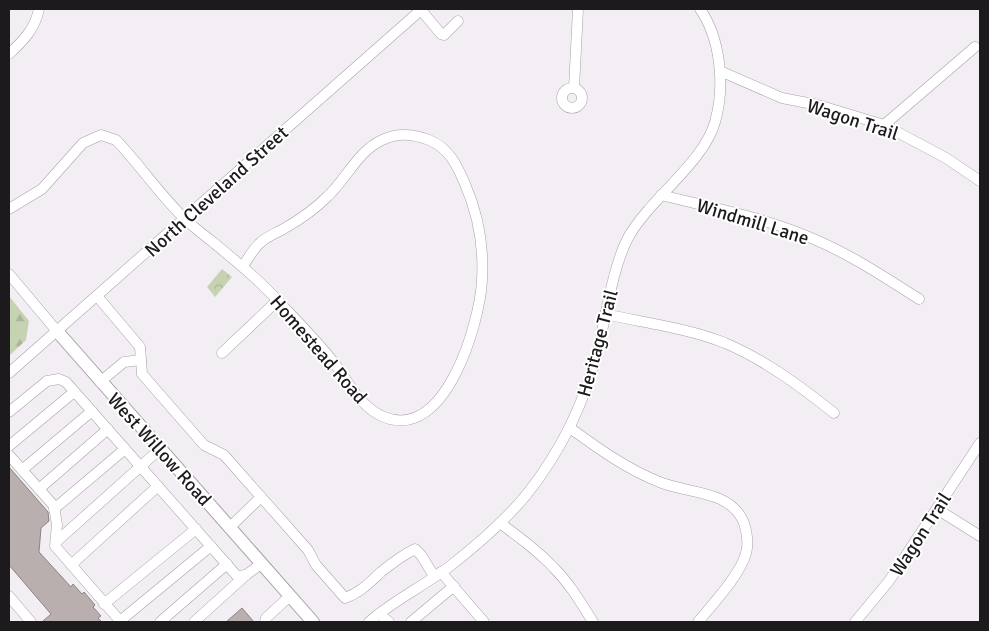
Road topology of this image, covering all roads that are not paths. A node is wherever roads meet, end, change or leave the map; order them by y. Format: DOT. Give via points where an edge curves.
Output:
graph roads {
  1 [pos="39,9"];
  2 [pos="422,9"];
  3 [pos="578,9"];
  4 [pos="703,10"];
  5 [pos="458,21"];
  6 [pos="975,47"];
  7 [pos="9,54"];
  8 [pos="720,72"];
  9 [pos="574,88"];
  10 [pos="884,126"];
  11 [pos="980,181"];
  12 [pos="661,195"];
  13 [pos="9,210"];
  14 [pos="184,218"];
  15 [pos="243,266"];
  16 [pos="9,274"];
  17 [pos="97,296"];
  18 [pos="919,299"];
  19 [pos="278,300"];
  20 [pos="605,314"];
  21 [pos="56,330"];
  22 [pos="222,353"];
  23 [pos="141,360"];
  24 [pos="9,373"];
  25 [pos="100,382"];
  26 [pos="74,392"];
  27 [pos="92,411"];
  28 [pos="9,412"];
  29 [pos="834,414"];
  30 [pos="570,428"];
  31 [pos="108,429"];
  32 [pos="980,443"];
  33 [pos="9,446"];
  34 [pos="125,449"];
  35 [pos="160,449"];
  36 [pos="9,455"];
  37 [pos="142,467"];
  38 [pos="22,470"];
  39 [pos="158,486"];
  40 [pos="39,489"];
  41 [pos="261,498"];
  42 [pos="54,509"];
  43 [pos="937,509"];
  44 [pos="500,523"];
  45 [pos="196,528"];
  46 [pos="229,528"];
  47 [pos="980,536"];
  48 [pos="56,542"];
  49 [pos="211,546"];
  50 [pos="227,564"];
  51 [pos="261,564"];
  52 [pos="71,565"];
  53 [pos="438,574"];
  54 [pos="246,575"];
  55 [pos="454,586"];
  56 [pos="9,596"];
  57 [pos="290,596"];
  58 [pos="104,604"];
  59 [pos="379,614"];
  60 [pos="862,614"];
  61 [pos="31,622"];
  62 [pos="121,622"];
  63 [pos="160,622"];
  64 [pos="194,622"];
  65 [pos="265,622"];
  66 [pos="313,622"];
  67 [pos="369,622"];
  68 [pos="389,622"];
  69 [pos="411,622"];
  70 [pos="484,622"];
  71 [pos="593,622"];
  72 [pos="698,622"];
  73 [pos="855,622"];
  74 [pos="870,622"];
  1 -- 7 [label="street" via="29,35"];
  2 -- 5 [label="street" via="441,34 444,35"];
  2 -- 14 [label="street, North Cleveland Street"];
  3 -- 9 [label="street"];
  4 -- 8 [label="street, Heritage Trail" via="715,44"];
  6 -- 10 [label="street"];
  8 -- 10 [label="street, Wagon Trail" via="782,98 818,105"];
  8 -- 12 [label="street, Heritage Trail" via="720,99 715,124 700,152"];
  10 -- 11 [label="street, Wagon Trail" via="946,158"];
  12 -- 18 [label="street, Windmill Lane" via="752,217 816,239"];
  12 -- 20 [label="street, Heritage Trail" via="640,218 628,238"];
  13 -- 14 [label="street, Homestead Road" via="42,190 83,143 101,135 116,140"];
  14 -- 15 [label="street, Homestead Road"];
  14 -- 17 [label="street, North Cleveland Street"];
  15 -- 19 [label="street, Homestead Road"];
  15 -- 19 [label="street, Homestead Road" via="260,243 295,222 329,195 360,157 380,141 402,134 423,138 445,149 458,167 472,201 480,239 482,278 477,316 464,358 428,411 408,420 396,420 368,407 334,362"];
  16 -- 21 [label="street, West Willow Road"];
  17 -- 21 [label="street, North Cleveland Street"];
  17 -- 23 [label="street" via="140,347"];
  19 -- 22 [label="street"];
  20 -- 29 [label="street" via="698,334 724,343 790,379"];
  20 -- 30 [label="street, Heritage Trail" via="588,385"];
  21 -- 24 [label="street, North Cleveland Street"];
  21 -- 25 [label="main road, West Willow Road"];
  23 -- 25 [label="street" via="124,362"];
  23 -- 41 [label="street" via="142,374 204,445 224,456"];
  25 -- 35 [label="main road, West Willow Road"];
  26 -- 27 [label="street"];
  26 -- 28 [label="street" via="59,379 47,381"];
  26 -- 33 [label="street"];
  27 -- 31 [label="street"];
  27 -- 38 [label="street"];
  30 -- 44 [label="street, Heritage Trail" via="549,464"];
  30 -- 72 [label="street" via="638,472 662,483 722,500 743,520 748,536 746,554 736,573"];
  31 -- 34 [label="street"];
  31 -- 40 [label="street"];
  32 -- 43 [label="street, Wagon Trail"];
  34 -- 37 [label="street"];
  34 -- 42 [label="street"];
  35 -- 37 [label="street"];
  35 -- 46 [label="main road, West Willow Road"];
  36 -- 38 [label="street"];
  37 -- 39 [label="street"];
  37 -- 48 [label="street"];
  38 -- 40 [label="street"];
  39 -- 45 [label="street"];
  39 -- 52 [label="street"];
  40 -- 42 [label="street"];
  41 -- 46 [label="street"];
  41 -- 53 [label="street" via="308,550 345,598 355,595 415,548"];
  42 -- 48 [label="street" via="58,525"];
  43 -- 47 [label="street"];
  43 -- 60 [label="street, Wagon Trail" via="889,581"];
  44 -- 53 [label="street, Heritage Trail"];
  44 -- 71 [label="street" via="535,549 555,569"];
  45 -- 49 [label="street"];
  45 -- 58 [label="street"];
  46 -- 51 [label="main road, West Willow Road"];
  48 -- 52 [label="street" via="55,546"];
  49 -- 50 [label="street"];
  49 -- 62 [label="street"];
  50 -- 54 [label="street" via="237,576"];
  50 -- 63 [label="street"];
  51 -- 54 [label="street"];
  51 -- 57 [label="main road, West Willow Road"];
  52 -- 58 [label="street"];
  53 -- 55 [label="street"];
  53 -- 59 [label="street, Heritage Trail"];
  54 -- 64 [label="street"];
  55 -- 69 [label="street"];
  55 -- 70 [label="street"];
  56 -- 61 [label="street"];
  57 -- 65 [label="street"];
  57 -- 66 [label="main road, West Willow Road"];
  58 -- 62 [label="street"];
  59 -- 67 [label="street, Heritage Trail"];
  59 -- 68 [label="street"];
  60 -- 73 [label="street, Wagon Trail"];
  60 -- 74 [label="street"];
}
